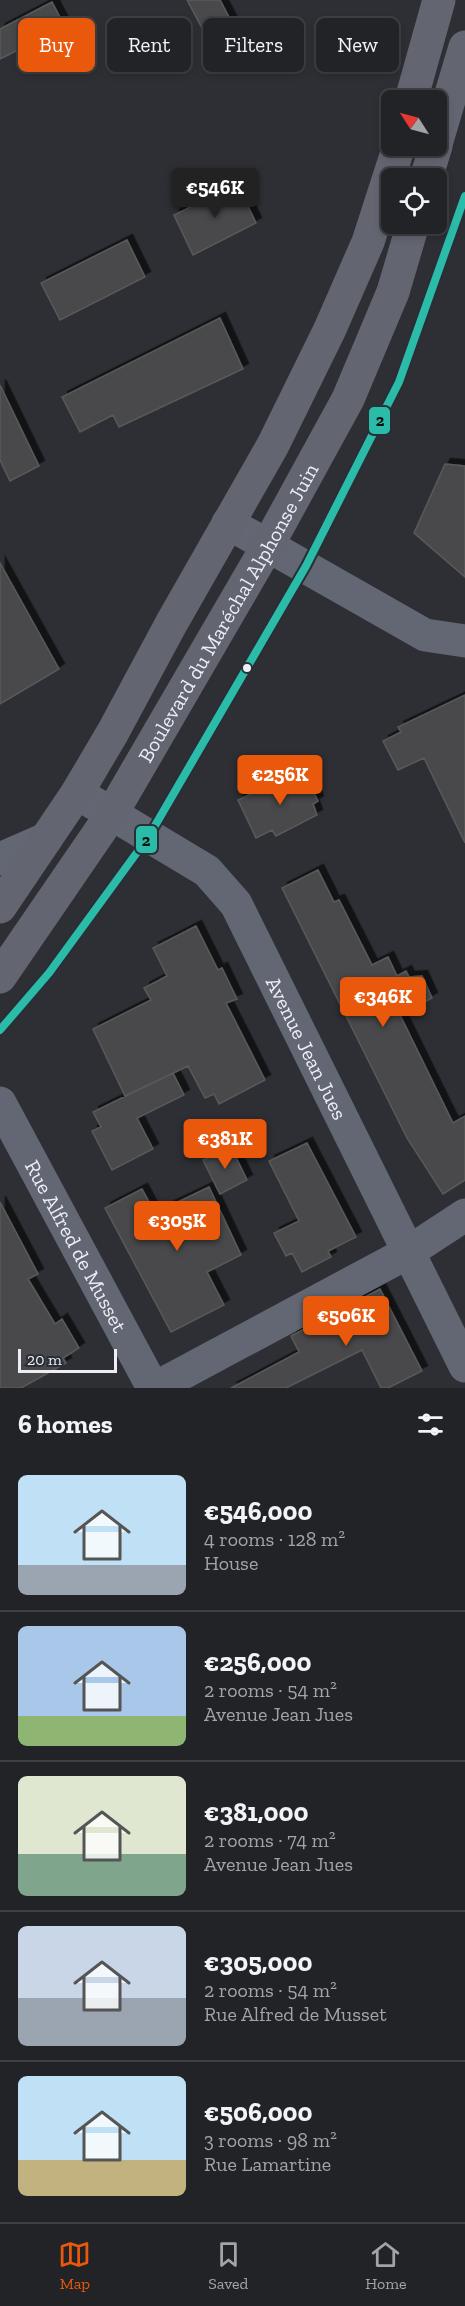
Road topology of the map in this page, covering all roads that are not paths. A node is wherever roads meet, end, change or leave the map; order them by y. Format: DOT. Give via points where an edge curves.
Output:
graph roads {
  1 [pos="439,0"];
  2 [pos="465,47"];
  3 [pos="414,90"];
  4 [pos="447,108"];
  5 [pos="396,156"];
  6 [pos="410,234"];
  7 [pos="228,523"];
  8 [pos="268,545"];
  9 [pos="465,641"];
  10 [pos="77,793"];
  11 [pos="111,815"];
  12 [pos="46,839"];
  13 [pos="0,859"];
  14 [pos="0,907"];
  15 [pos="0,977"];
  16 [pos="0,1103"];
  17 [pos="465,1215"];
  18 [pos="407,1253"];
  19 [pos="465,1366"];
  20 [pos="154,1388"];
  1 -- 3 [label="main road"];
  2 -- 4 [label="main road"];
  5 -- 7 [label="main road, Boulevard du Maréchal Alphonse Juin" via="368,242 330,329 273,445"];
  6 -- 8 [label="main road, Boulevard du Maréchal Alphonse Juin" via="393,292 348,399"];
  7 -- 8 [label="street"];
  7 -- 10 [label="main road, Boulevard du Maréchal Alphonse Juin"];
  8 -- 9 [label="street" via="425,635"];
  8 -- 11 [label="main road, Boulevard du Maréchal Alphonse Juin"];
  10 -- 11 [label="street, Avenue Jean Jues"];
  10 -- 12 [label="main road, Boulevard du Maréchal Alphonse Juin"];
  11 -- 15 [label="main road, Boulevard du Maréchal Alphonse Juin"];
  11 -- 18 [label="street, Avenue Jean Jues" via="207,871 236,904"];
  12 -- 13 [label="street"];
  12 -- 14 [label="main road, Boulevard du Maréchal Alphonse Juin"];
  16 -- 20 [label="street, Rue Alfred de Musset"];
  17 -- 18 [label="street"];
  18 -- 19 [label="street, Avenue Jean Jues"];
  18 -- 20 [label="street"];
}
